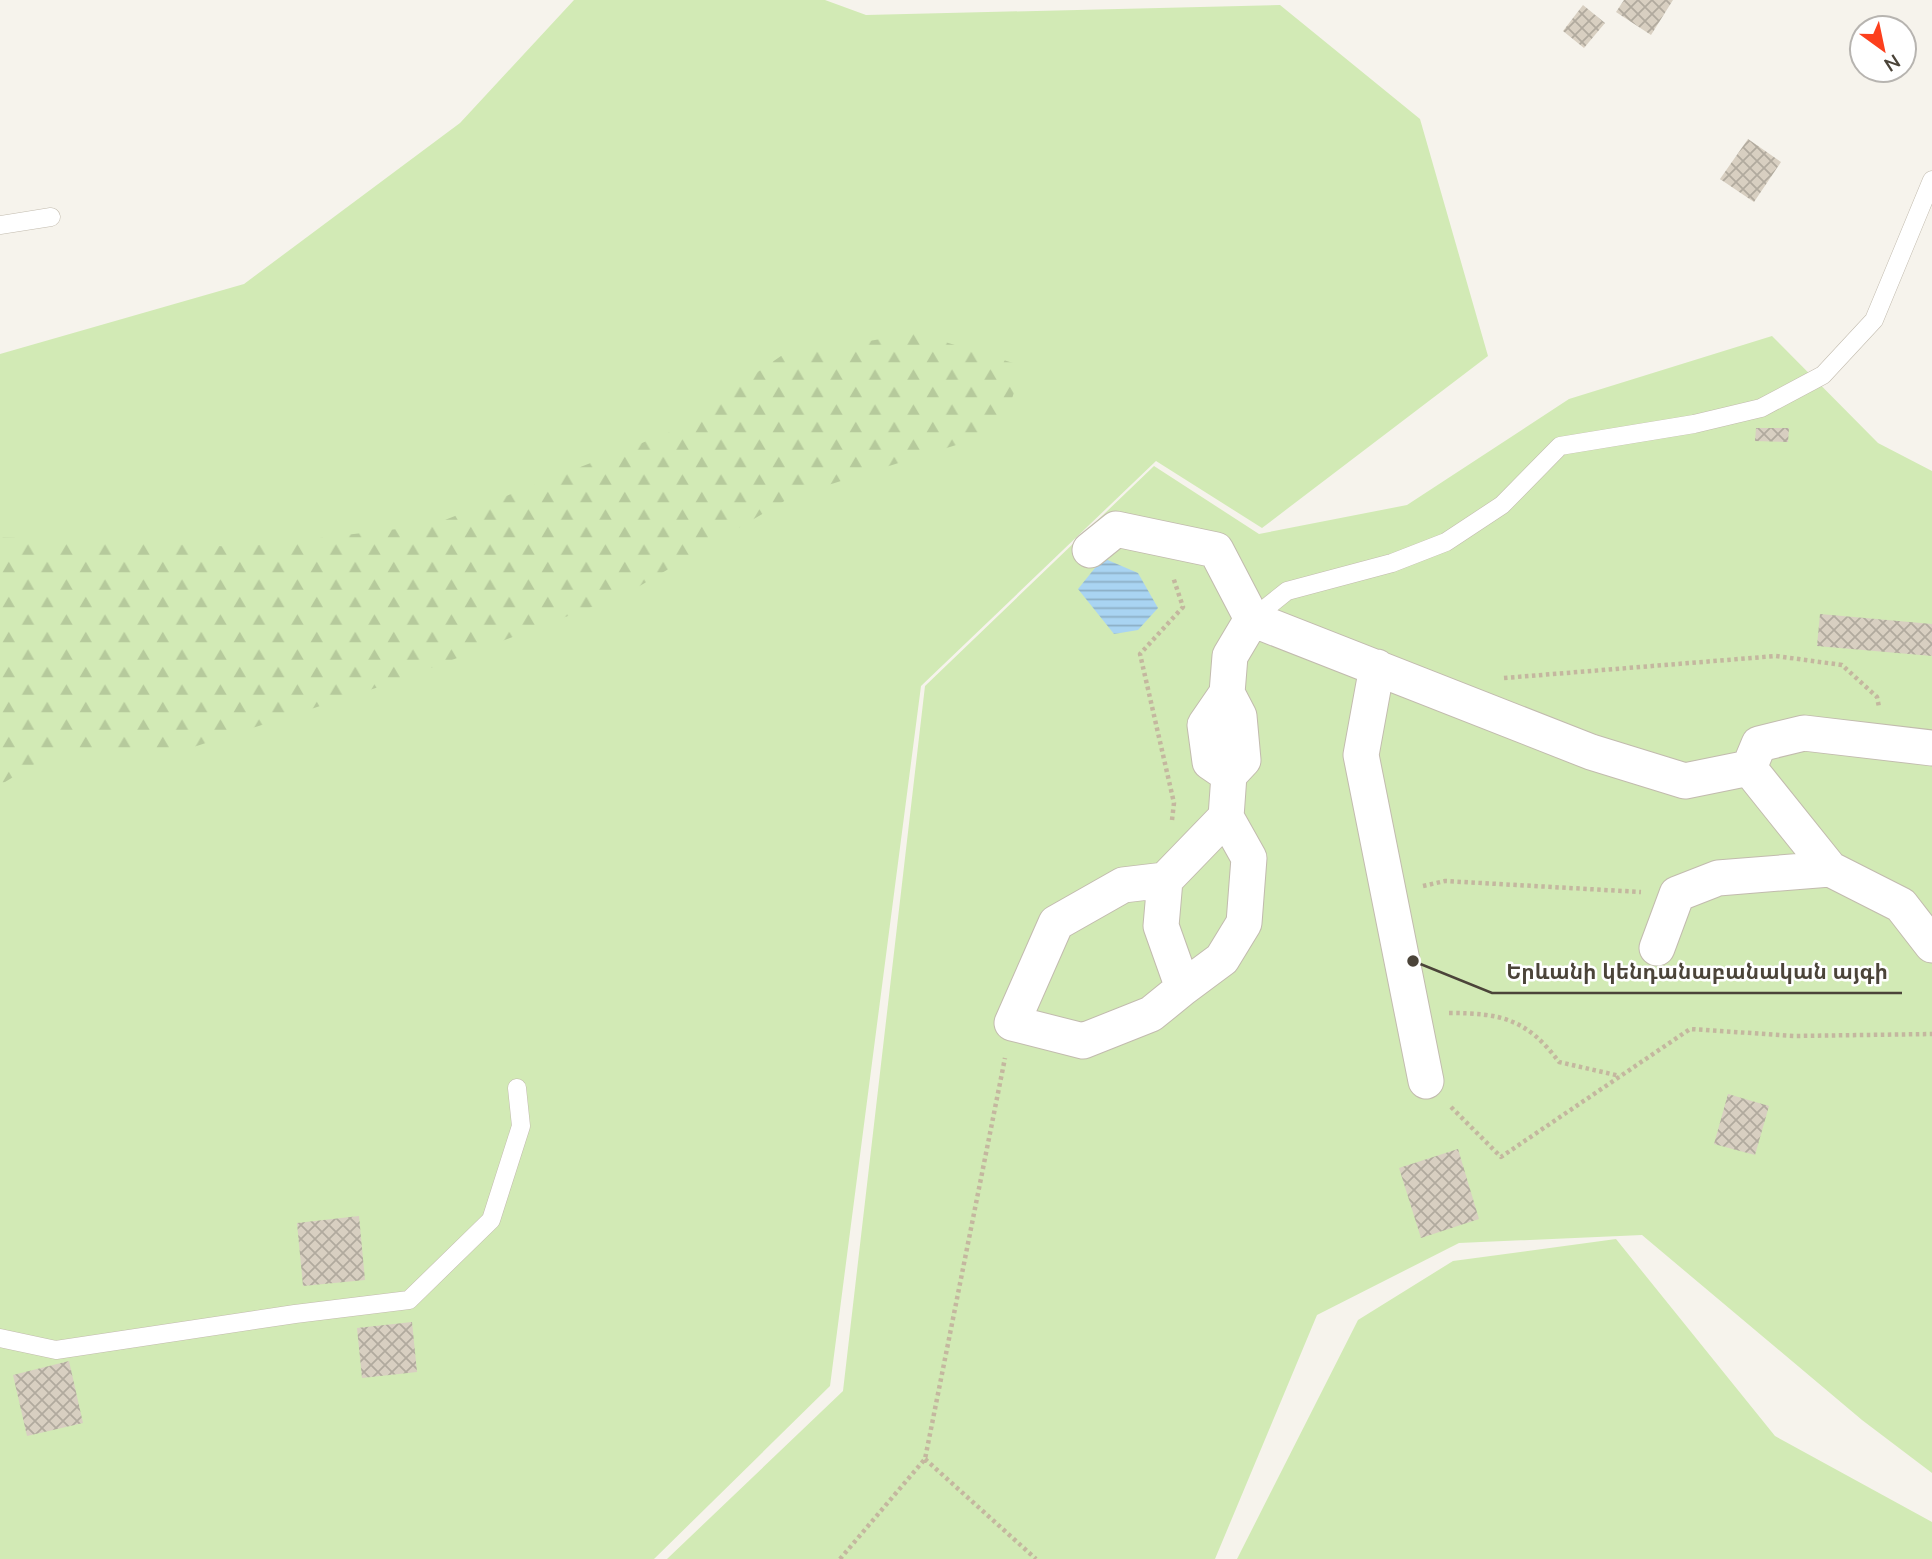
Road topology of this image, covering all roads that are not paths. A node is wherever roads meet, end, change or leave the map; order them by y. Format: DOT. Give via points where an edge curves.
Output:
graph roads {
  1 [pos="1932,180"];
  2 [pos="51,217"];
  3 [pos="0,225"];
  4 [pos="1090,550"];
  5 [pos="1252,618"];
  6 [pos="1377,667"];
  7 [pos="1932,748"];
  8 [pos="1749,768"];
  9 [pos="1226,817"];
  10 [pos="1830,869"];
  11 [pos="1165,880"];
  12 [pos="1932,945"];
  13 [pos="1657,948"];
  14 [pos="1183,988"];
  15 [pos="1426,1081"];
  16 [pos="517,1087"];
  17 [pos="0,1338"];
  1 -- 5 [label="lane" via="1874,320 1823,375 1761,408 1560,446 1502,505 1446,542 1392,563 1287,591"];
  2 -- 3 [label="lane"];
  4 -- 5 [label="street" via="1116,530 1216,550"];
  5 -- 6 [label="street"];
  5 -- 9 [label="street" via="1230,656 1227,693 1205,725 1210,762 1229,775"];
  6 -- 8 [label="street" via="1591,751 1685,781"];
  6 -- 15 [label="street" via="1361,755"];
  7 -- 8 [label="street" via="1804,733 1759,744"];
  8 -- 10 [label="street"];
  9 -- 11 [label="street"];
  9 -- 14 [label="street" via="1249,858 1244,923 1222,959"];
  10 -- 12 [label="street" via="1901,905"];
  10 -- 13 [label="street" via="1718,878 1676,894"];
  11 -- 14 [label="street" via="1161,926"];
  11 -- 14 [label="street" via="1123,885 1056,923 1012,1023 1083,1041 1151,1014"];
  16 -- 17 [label="lane" via="521,1126 491,1220 409,1300 56,1350"];
}
